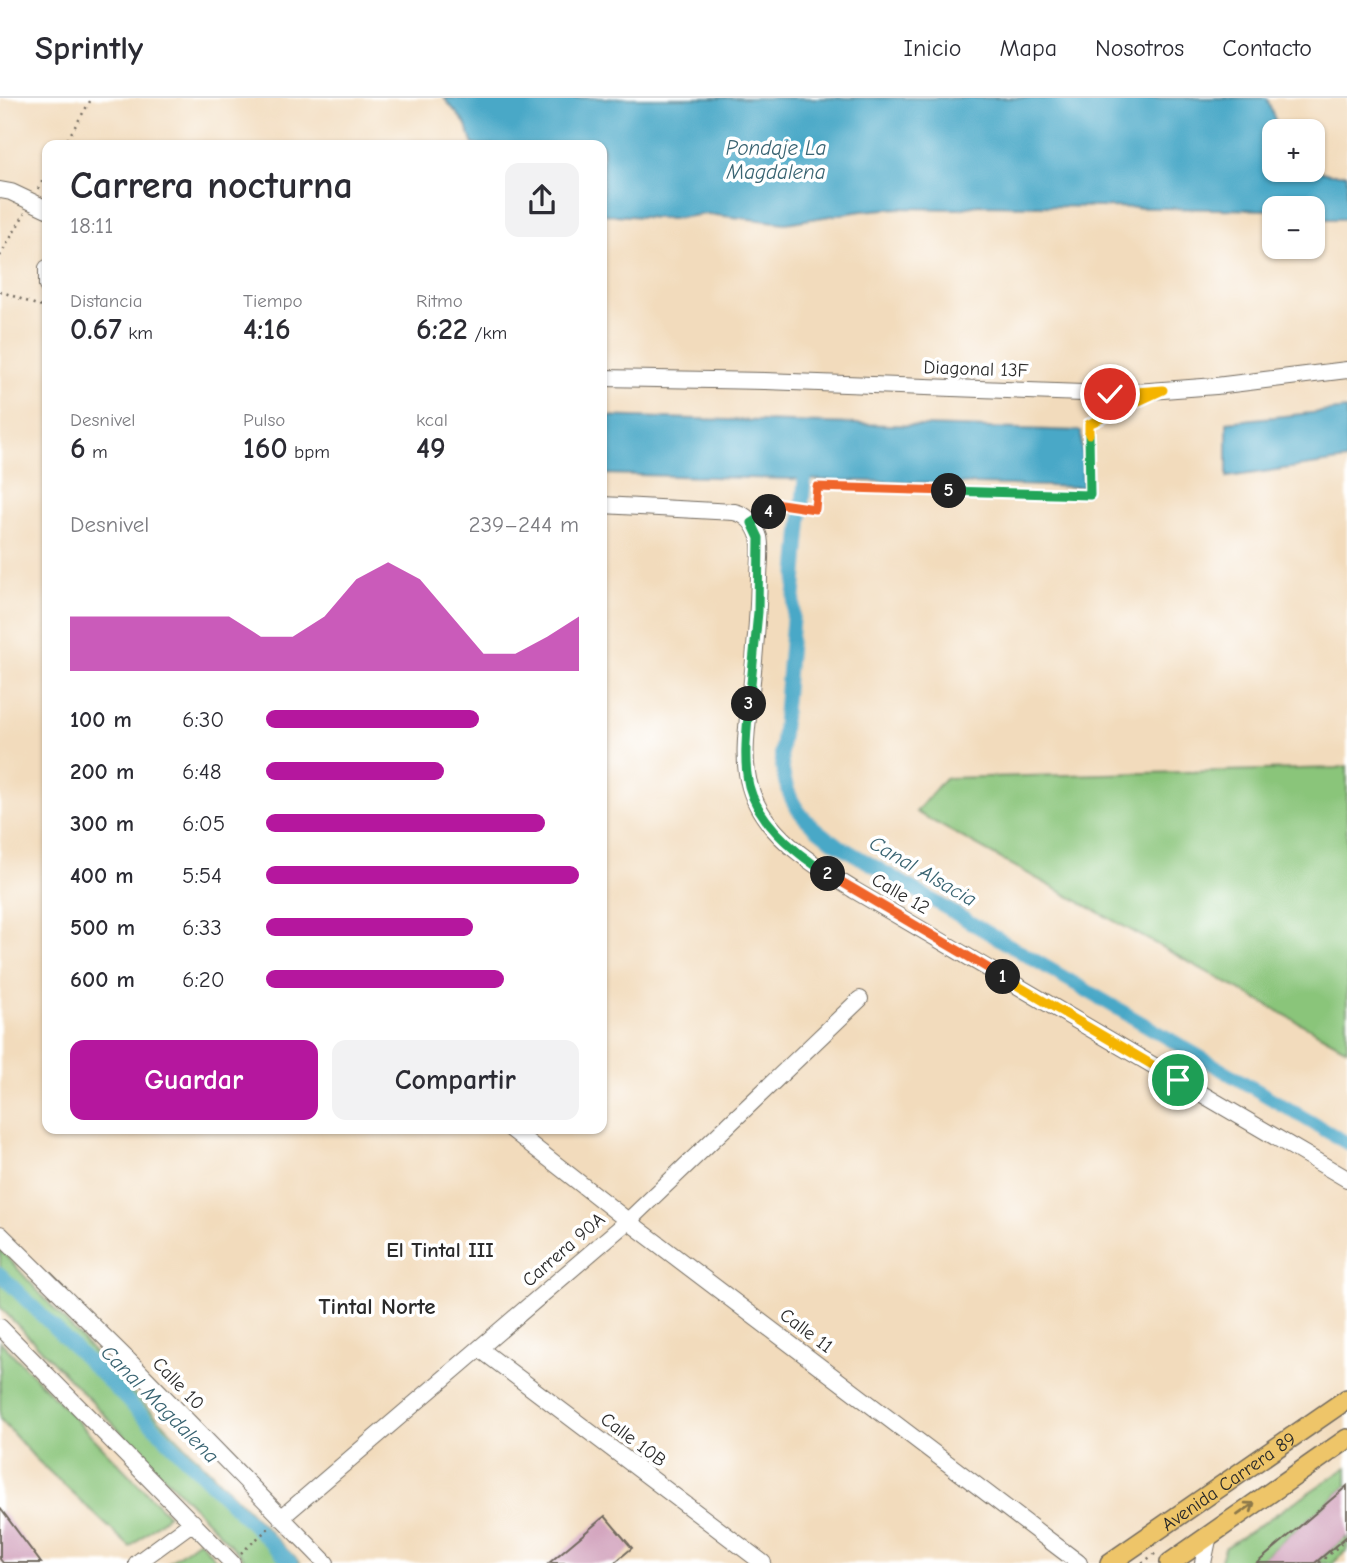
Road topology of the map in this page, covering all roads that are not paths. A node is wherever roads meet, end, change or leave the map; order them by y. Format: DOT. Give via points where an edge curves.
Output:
graph roads {
  1 [pos="0,190"];
  2 [pos="42,207"];
  3 [pos="1347,370"];
  4 [pos="607,378"];
  5 [pos="607,505"];
  6 [pos="860,999"];
  7 [pos="517,1134"];
  8 [pos="1347,1179"];
  9 [pos="628,1221"];
  10 [pos="0,1234"];
  11 [pos="0,1327"];
  12 [pos="480,1349"];
  13 [pos="1347,1399"];
  14 [pos="1347,1439"];
  15 [pos="281,1518"];
  16 [pos="193,1522"];
  17 [pos="1209,1535"];
  18 [pos="137,1563"];
  19 [pos="232,1563"];
  20 [pos="326,1563"];
  21 [pos="763,1563"];
  22 [pos="1079,1563"];
  23 [pos="1110,1563"];
  24 [pos="1170,1563"];
  25 [pos="1203,1563"];
  1 -- 2 [label="street"];
  3 -- 4 [label="street, Diagonal 13F" via="1110,394"];
  5 -- 8 [label="street, Calle 12" via="734,512 752,523 759,538 746,754 749,786 761,813 784,840 854,890"];
  6 -- 9 [label="street, Carrera 90A"];
  7 -- 9 [label="street, Calle 11"];
  9 -- 12 [label="street, Carrera 90A"];
  9 -- 22 [label="street, Calle 11"];
  10 -- 15 [label="street, Calle 10"];
  11 -- 16 [label="street"];
  12 -- 15 [label="street, Carrera 90A"];
  12 -- 21 [label="street, Calle 10B"];
  13 -- 23 [label="main road, Avenida Carrera 89"];
  17 -- 14 [label="main road, Avenida Carrera 89, one-way"];
  15 -- 20 [label="street, Calle 10"];
  16 -- 18 [label="street"];
  16 -- 19 [label="street"];
  17 -- 24 [label="main road, Avenida Carrera 89"];
  17 -- 25 [label="street"];
}
